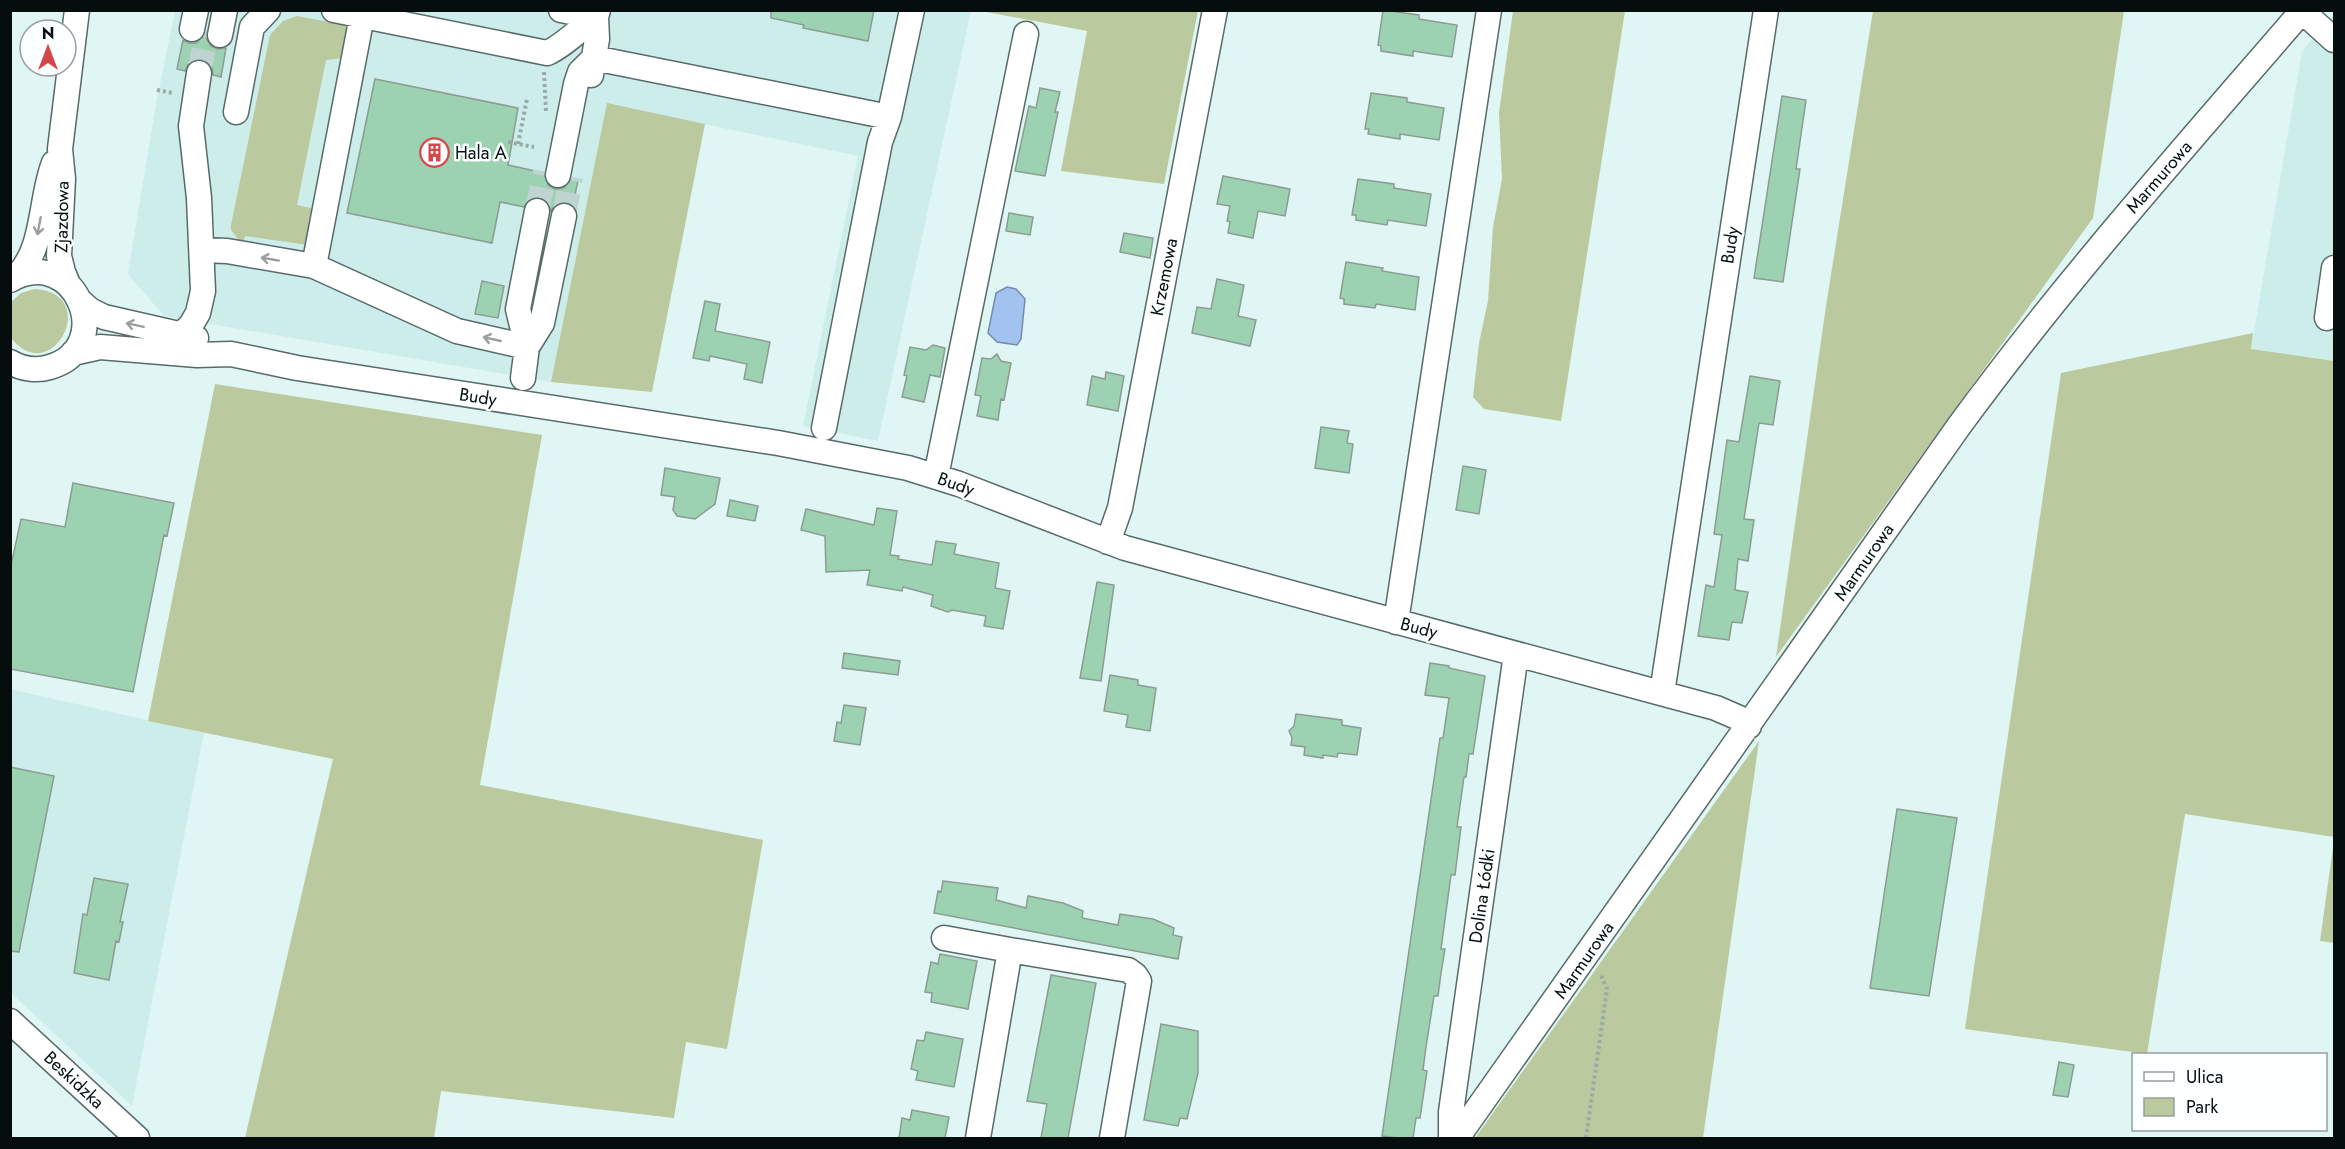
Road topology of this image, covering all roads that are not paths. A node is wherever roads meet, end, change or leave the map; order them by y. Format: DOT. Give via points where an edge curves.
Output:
graph roads {
  1 [pos="77,10"];
  2 [pos="225,10"];
  3 [pos="268,10"];
  4 [pos="334,10"];
  5 [pos="561,10"];
  6 [pos="912,10"];
  7 [pos="1215,10"];
  8 [pos="1489,10"];
  9 [pos="1766,10"];
  10 [pos="2302,11"];
  11 [pos="362,16"];
  12 [pos="205,23"];
  13 [pos="596,31"];
  14 [pos="1026,33"];
  15 [pos="2334,40"];
  16 [pos="199,73"];
  17 [pos="236,112"];
  18 [pos="890,117"];
  19 [pos="60,150"];
  20 [pos="551,214"];
  21 [pos="202,250"];
  22 [pos="314,267"];
  23 [pos="2334,268"];
  24 [pos="14,278"];
  25 [pos="75,293"];
  26 [pos="2327,318"];
  27 [pos="181,335"];
  28 [pos="527,347"];
  29 [pos="74,353"];
  30 [pos="231,354"];
  31 [pos="15,370"];
  32 [pos="523,378"];
  33 [pos="824,429"];
  34 [pos="936,476"];
  35 [pos="1108,542"];
  36 [pos="1396,622"];
  37 [pos="1516,654"];
  38 [pos="1662,693"];
  39 [pos="1749,726"];
  40 [pos="944,938"];
  41 [pos="1010,950"];
  42 [pos="10,1022"];
  43 [pos="137,1138"];
  44 [pos="978,1138"];
  45 [pos="1112,1138"];
  46 [pos="1451,1138"];
  47 [pos="1457,1138"];
  1 -- 19 [label="street, Zjazdowa"];
  2 -- 12 [label="street"];
  3 -- 17 [label="street" via="252,27"];
  4 -- 11 [label="street"];
  5 -- 13 [label="street"];
  6 -- 18 [label="street"];
  7 -- 35 [label="street, Krzemowa" via="1120,508"];
  8 -- 36 [label="street"];
  9 -- 38 [label="street, Budy"];
  10 -- 15 [label="street"];
  10 -- 39 [label="street, Marmurowa" via="2019,344"];
  11 -- 13 [label="street" via="547,53 572,34"];
  11 -- 22 [label="street"];
  13 -- 13 [label="street" via="558,175 554,124 562,102 576,84"];
  13 -- 18 [label="street"];
  14 -- 34 [label="street"];
  16 -- 21 [label="street" via="180,121 200,198"];
  18 -- 33 [label="street" via="880,142"];
  19 -- 24 [label="street, Zjazdowa, one-way" via="48,177 31,259"];
  19 -- 25 [label="street, Zjazdowa" via="63,179 59,256"];
  20 -- 28 [label="street"];
  22 -- 21 [label="street, one-way"];
  21 -- 27 [label="street" via="202,302 191,326"];
  28 -- 22 [label="street, one-way" via="458,331"];
  23 -- 26 [label="street"];
  24 -- 25 [label="street, Budy" via="38,272 59,278"];
  27 -- 25 [label="street, Budy, one-way" via="104,317 90,310"];
  25 -- 29 [label="street, Zjazdowa" via="85,323"];
  27 -- 30 [label="street, Budy"];
  28 -- 32 [label="street"];
  29 -- 30 [label="street, Budy" via="100,347"];
  29 -- 31 [label="street, Budy" via="56,366"];
  30 -- 34 [label="street, Budy" via="308,370 778,443"];
  34 -- 35 [label="street, Budy"];
  35 -- 36 [label="street, Budy"];
  36 -- 37 [label="street, Budy"];
  37 -- 38 [label="street, Budy"];
  37 -- 46 [label="street, Dolina Łódki" via="1451,1112"];
  38 -- 39 [label="street, Budy" via="1716,708"];
  39 -- 47 [label="street, Marmurowa"];
  40 -- 41 [label="street"];
  41 -- 44 [label="street"];
  41 -- 45 [label="street" via="1128,970 1139,981"];
  42 -- 43 [label="street, Beskidzka"];
}
